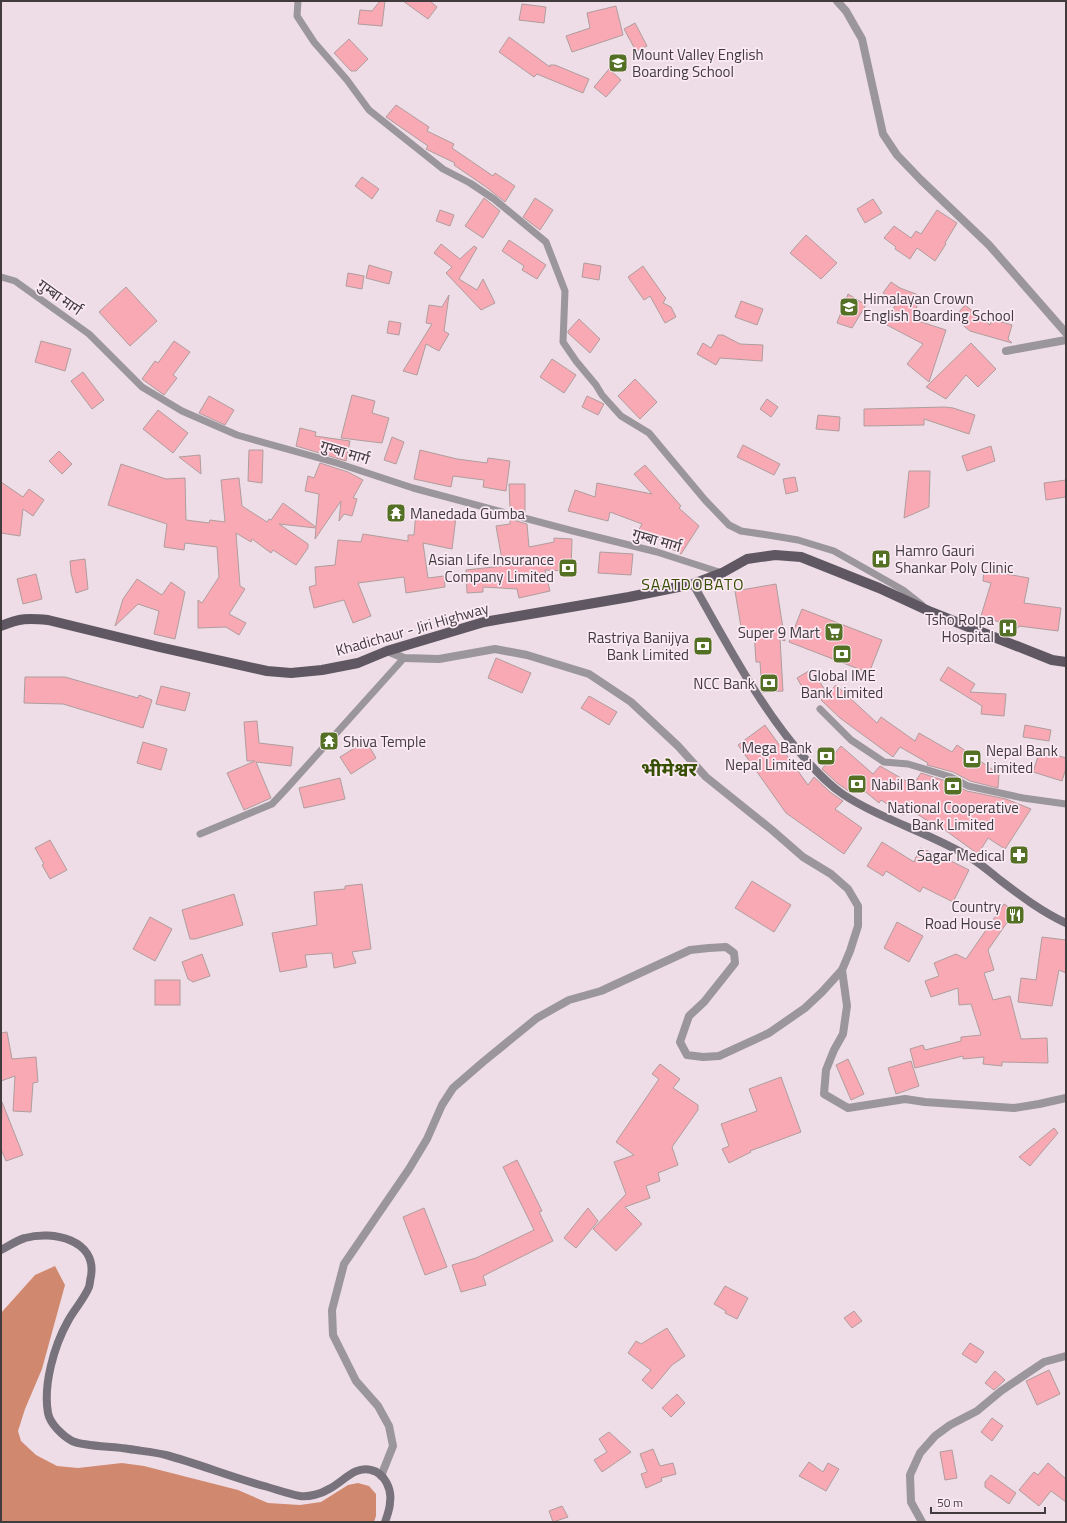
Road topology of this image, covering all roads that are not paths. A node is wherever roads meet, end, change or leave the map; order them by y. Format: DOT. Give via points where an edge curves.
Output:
graph roads {
  1 [pos="298,1"];
  2 [pos="837,1"];
  3 [pos="1,277"];
  4 [pos="1066,333"];
  5 [pos="1066,340"];
  6 [pos="1006,351"];
  7 [pos="722,573"];
  8 [pos="693,584"];
  9 [pos="931,612"];
  10 [pos="1,626"];
  11 [pos="387,651"];
  12 [pos="404,658"];
  13 [pos="1066,662"];
  14 [pos="820,709"];
  15 [pos="1066,804"];
  16 [pos="200,834"];
  17 [pos="1066,923"];
  18 [pos="842,970"];
  19 [pos="1066,1098"];
  20 [pos="1,1250"];
  21 [pos="1066,1356"];
  22 [pos="381,1476"];
  23 [pos="385,1522"];
  24 [pos="922,1522"];
  1 -- 9 [label="lane" via="297,16 314,42 369,110 443,169 494,199 546,242 566,291 562,342 621,416 649,433 729,525 741,531 798,540 834,551 903,590"];
  2 -- 4 [label="street" via="846,11 862,39 883,134 897,155 989,245"];
  3 -- 7 [label="lane, गुम्बा मार्ग" via="15,281 89,334 142,388 182,411 237,435 414,488 657,552"];
  5 -- 6 [label="street"];
  7 -- 8 [label="main road, Khadichaur - Jiri Highway"];
  7 -- 9 [label="main road, Khadichaur - Jiri Highway" via="747,559 775,555 801,557"];
  8 -- 11 [label="main road, Khadichaur - Jiri Highway" via="484,622"];
  8 -- 17 [label="main road" via="771,716 791,744 822,777 862,807 949,845 973,859 1032,904"];
  9 -- 13 [label="main road, Khadichaur - Jiri Highway" via="1052,660"];
  10 -- 11 [label="main road, Khadichaur - Jiri Highway" via="16,619 48,620 267,671 322,670 358,662"];
  11 -- 12 [label="street"];
  12 -- 16 [label="lane" via="272,804"];
  12 -- 18 [label="street" via="439,659 495,649 527,655 589,674 631,702 678,746 706,777 803,857 831,874 848,889 858,906 858,926"];
  14 -- 15 [label="lane" via="851,740 884,762 908,764 951,777 968,786"];
  18 -- 19 [label="street" via="847,1006 843,1034 826,1070 824,1094 848,1108 905,1099 1014,1108"];
  18 -- 22 [label="street" via="805,1008 769,1033 719,1056 687,1055 680,1042 689,1016 704,1002 735,963 734,953 726,947 690,950 601,991 569,1000 537,1018 454,1088 442,1105 427,1139 409,1169 344,1264 332,1310 332,1335 356,1381 378,1406 389,1426 393,1446"];
  20 -- 22 [label="main road" via="25,1238 53,1235 68,1239 88,1254 92,1269 89,1286 56,1347 48,1392 48,1415 61,1434 67,1438 88,1444 166,1455 244,1481 300,1496 315,1495 329,1490 362,1469 371,1470"];
  21 -- 24 [label="street" via="1044,1362 977,1411 935,1436 920,1453 910,1476 912,1502"];
  22 -- 23 [label="main road" via="390,1493"];
}
